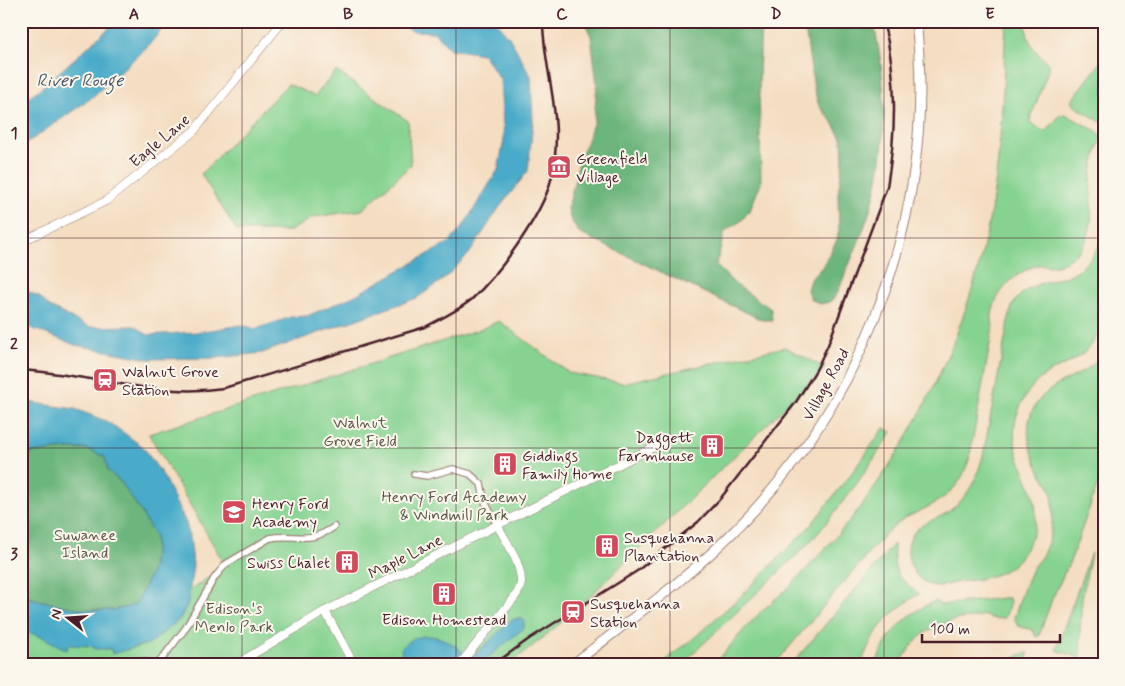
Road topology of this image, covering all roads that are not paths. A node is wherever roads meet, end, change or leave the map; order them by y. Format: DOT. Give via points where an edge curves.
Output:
graph roads {
  1 [pos="283,21"];
  2 [pos="916,21"];
  3 [pos="21,242"];
  4 [pos="672,438"];
  5 [pos="414,474"];
  6 [pos="497,525"];
  7 [pos="334,528"];
  8 [pos="324,611"];
  9 [pos="157,664"];
  10 [pos="116,665"];
  11 [pos="235,665"];
  12 [pos="354,665"];
  13 [pos="460,665"];
  14 [pos="572,665"];
  1 -- 3 [label="street, Eagle Lane" via="194,131 106,201"];
  2 -- 14 [label="street, Village Road" via="921,82 914,176 900,244 890,274 864,343 847,377 801,453 745,520 679,581"];
  4 -- 6 [label="street, Maple Lane"];
  5 -- 6 [label="street" via="427,476 453,469 470,474 481,484 485,502"];
  6 -- 8 [label="street, Maple Lane"];
  6 -- 13 [label="street" via="518,566 521,584"];
  7 -- 9 [label="street" via="316,537 270,538 226,564"];
  8 -- 11 [label="street, Maple Lane"];
  8 -- 12 [label="street"];
  9 -- 10 [label="street" via="141,661"];
}
